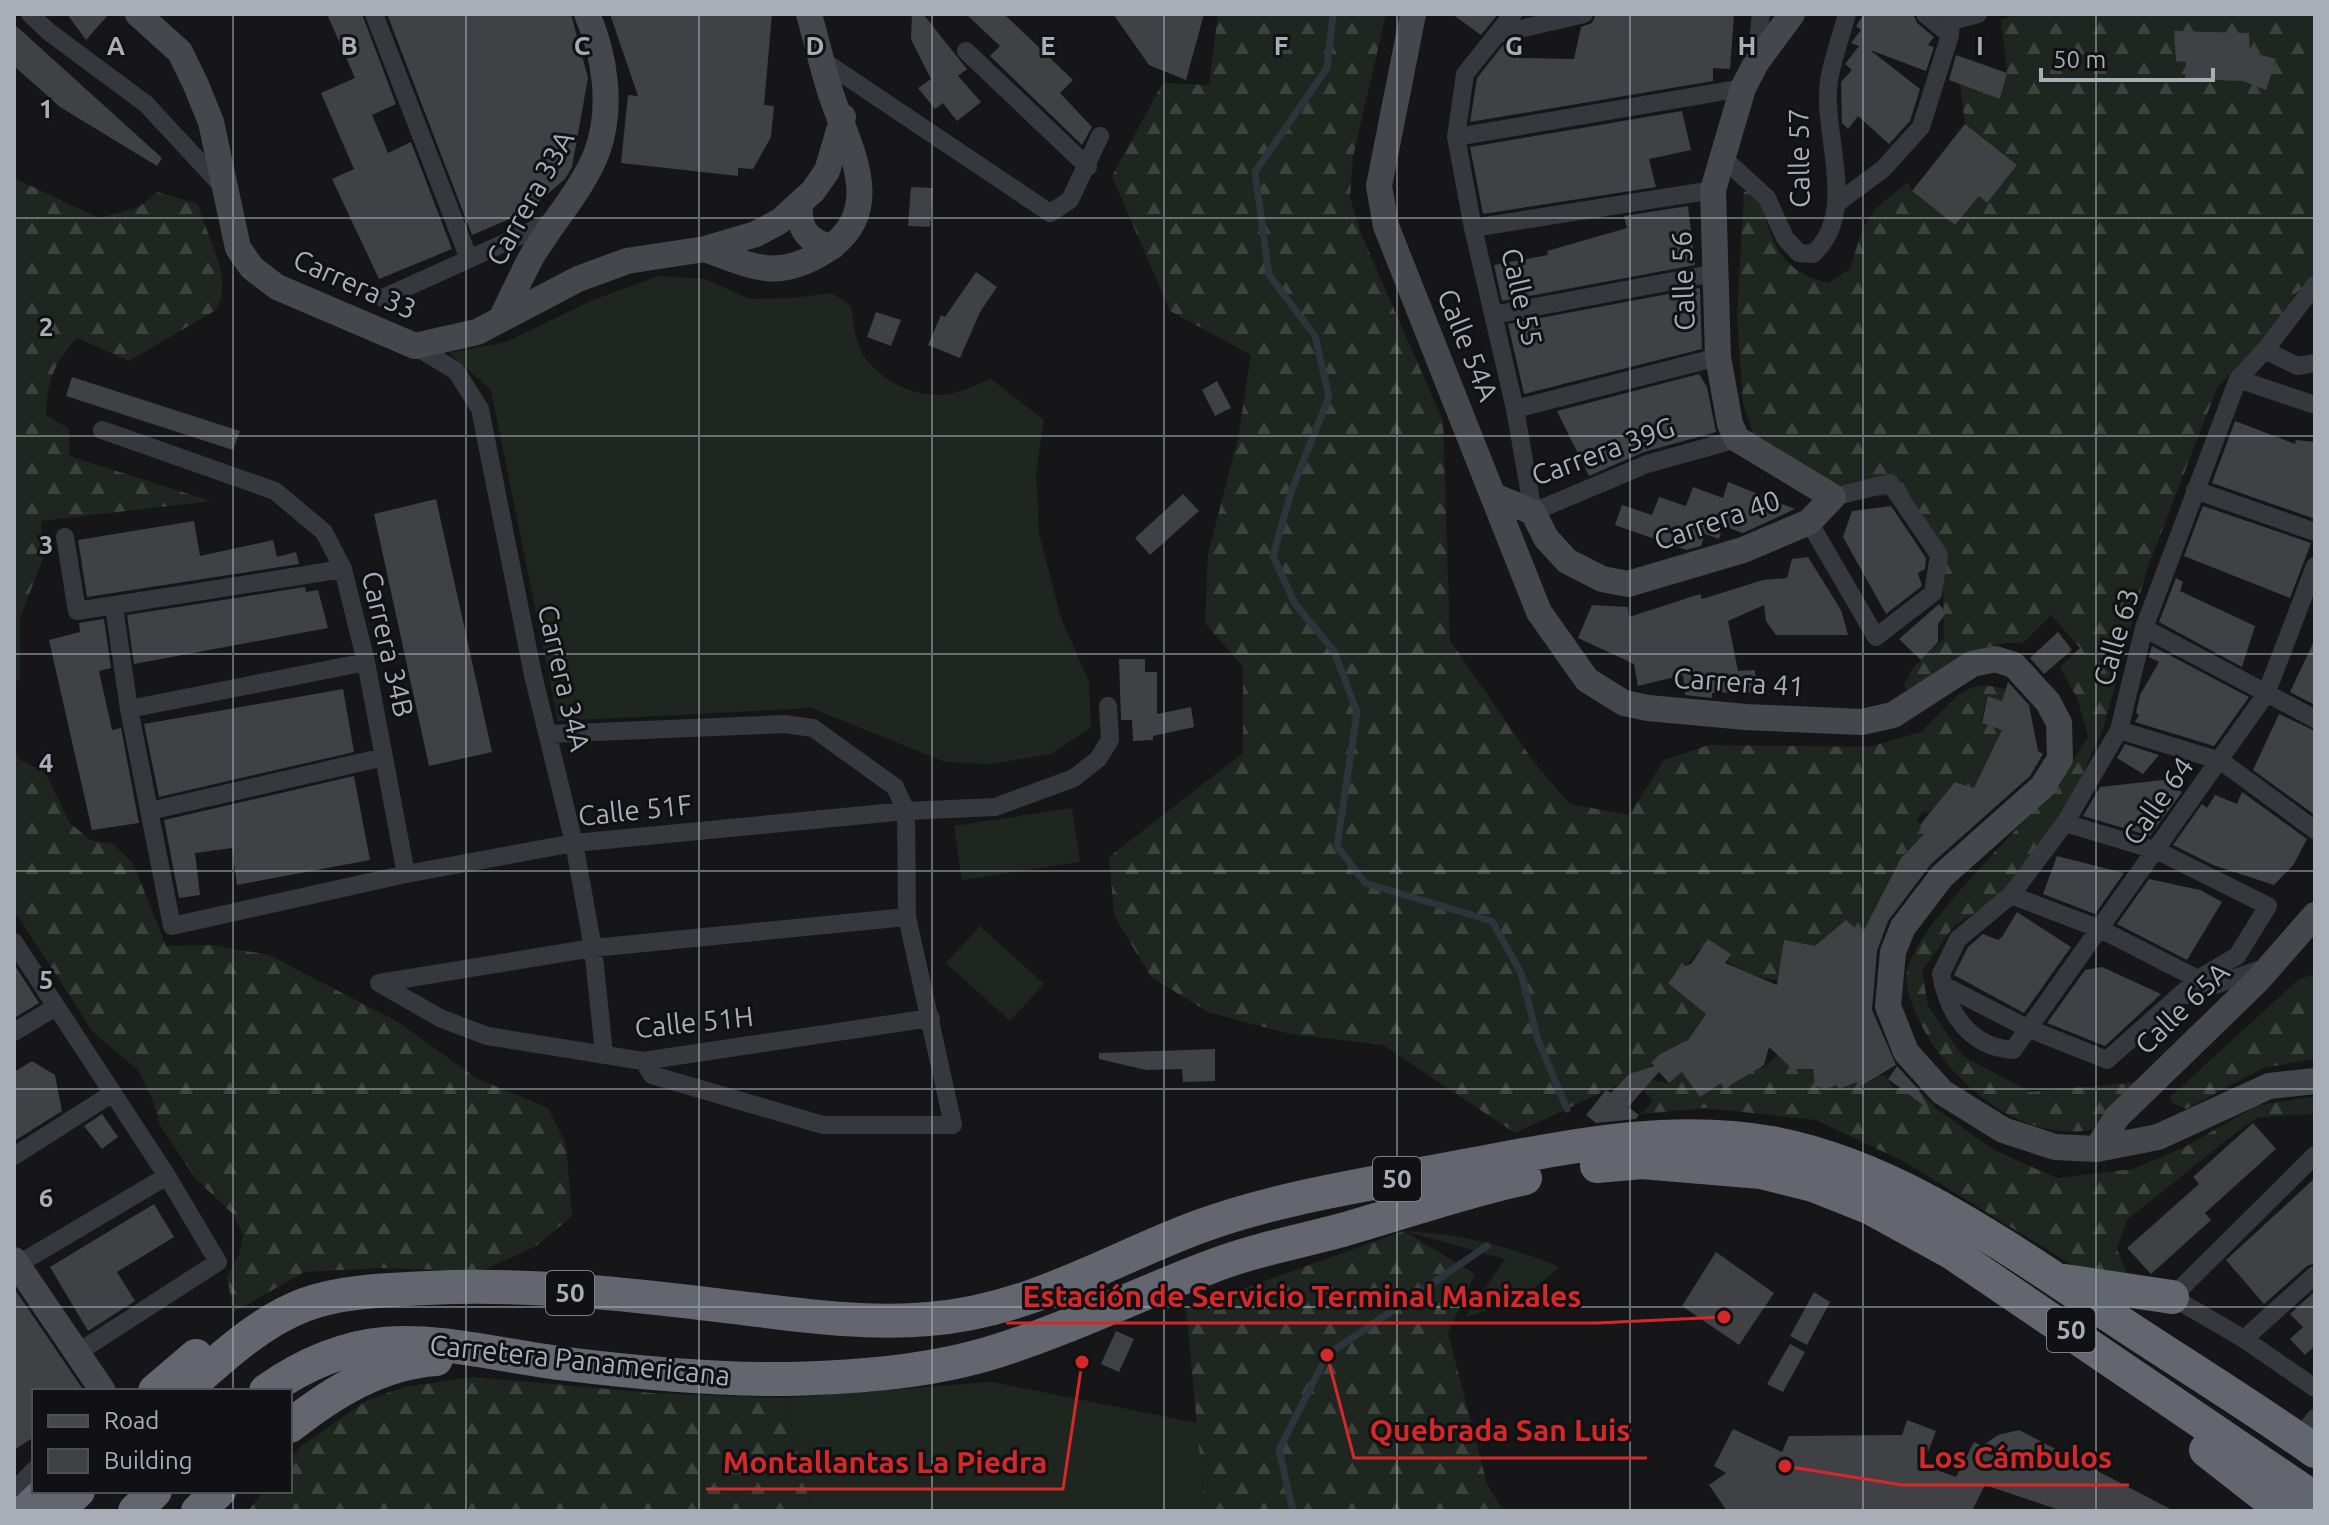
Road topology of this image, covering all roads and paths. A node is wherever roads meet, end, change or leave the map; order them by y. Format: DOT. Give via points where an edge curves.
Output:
graph roads {
  1 [pos="30,14"];
  2 [pos="138,14"];
  3 [pos="374,14"];
  4 [pos="587,14"];
  5 [pos="809,14"];
  6 [pos="1413,14"];
  7 [pos="1513,14"];
  8 [pos="1584,14"];
  9 [pos="1761,14"];
  10 [pos="1792,14"];
  11 [pos="1847,14"];
  12 [pos="1925,14"];
  13 [pos="1978,14"];
  14 [pos="1951,23"];
  15 [pos="1499,34"];
  16 [pos="966,51"];
  17 [pos="822,60"];
  18 [pos="1756,63"];
  19 [pos="1743,88"];
  20 [pos="843,117"];
  21 [pos="1100,136"];
  22 [pos="1456,137"];
  23 [pos="1722,157"];
  24 [pos="1088,167"];
  25 [pos="223,187"];
  26 [pos="1713,190"];
  27 [pos="806,198"];
  28 [pos="1836,204"];
  29 [pos="855,214"];
  30 [pos="555,220"];
  31 [pos="1473,228"];
  32 [pos="832,247"];
  33 [pos="705,249"];
  34 [pos="469,259"];
  35 [pos="1715,273"];
  36 [pos="2315,285"];
  37 [pos="383,298"];
  38 [pos="1493,315"];
  39 [pos="502,317"];
  40 [pos="415,346"];
  41 [pos="2265,350"];
  42 [pos="1718,357"];
  43 [pos="2315,363"];
  44 [pos="2238,379"];
  45 [pos="2315,405"];
  46 [pos="1515,409"];
  47 [pos="102,430"];
  48 [pos="1737,439"];
  49 [pos="2195,490"];
  50 [pos="1494,496"];
  51 [pos="1833,497"];
  52 [pos="1533,512"];
  53 [pos="1809,522"];
  54 [pos="2315,532"];
  55 [pos="65,537"];
  56 [pos="2315,566"];
  57 [pos="343,569"];
  58 [pos="1602,579"];
  59 [pos="114,607"];
  60 [pos="2144,628"];
  61 [pos="366,662"];
  62 [pos="1587,680"];
  63 [pos="2266,694"];
  64 [pos="1108,706"];
  65 [pos="129,709"];
  66 [pos="2315,719"];
  67 [pos="2119,730"];
  68 [pos="548,734"];
  69 [pos="384,757"];
  70 [pos="2221,761"];
  71 [pos="150,811"];
  72 [pos="906,811"];
  73 [pos="2065,823"];
  74 [pos="2315,830"];
  75 [pos="574,843"];
  76 [pos="2158,851"];
  77 [pos="406,874"];
  78 [pos="2011,895"];
  79 [pos="2315,915"];
  80 [pos="907,917"];
  81 [pos="2100,929"];
  82 [pos="14,942"];
  83 [pos="593,948"];
  84 [pos="2270,966"];
  85 [pos="2198,979"];
  86 [pos="1943,985"];
  87 [pos="2175,999"];
  88 [pos="54,1008"];
  89 [pos="931,1018"];
  90 [pos="2027,1028"];
  91 [pos="14,1032"];
  92 [pos="604,1053"];
  93 [pos="643,1061"];
  94 [pos="2315,1081"];
  95 [pos="113,1093"];
  96 [pos="2097,1149"];
  97 [pos="2315,1155"];
  98 [pos="14,1156"];
  99 [pos="167,1176"];
  100 [pos="16,1262"];
  101 [pos="2315,1275"];
  102 [pos="2054,1279"];
  103 [pos="2172,1297"];
  104 [pos="2037,1308"];
  105 [pos="275,1317"];
  106 [pos="2244,1339"];
  107 [pos="77,1353"];
  108 [pos="566,1364"];
  109 [pos="2315,1388"];
  110 [pos="102,1389"];
  111 [pos="157,1389"];
  112 [pos="186,1389"];
  113 [pos="269,1389"];
  114 [pos="292,1424"];
  115 [pos="2312,1434"];
  116 [pos="76,1493"];
  117 [pos="153,1493"];
  118 [pos="217,1493"];
  119 [pos="2315,1499"];
  120 [pos="57,1511"];
  121 [pos="135,1511"];
  122 [pos="198,1511"];
  123 [pos="2284,1511"];
  1 -- 25 [label="street" via="146,104"];
  2 -- 25 [label="street, Carrera 33" via="180,52 211,122"];
  3 -- 34 [label="street"];
  4 -- 30 [label="street, Carrera 33A" via="599,42 604,118 597,153"];
  5 -- 17 [label="street"];
  6 -- 50 [label="street, Calle 54A" via="1379,186 1386,226"];
  7 -- 15 [label="street, Calle 55"];
  8 -- 15 [label="street"];
  9 -- 18 [label="street, Calle 56"];
  10 -- 18 [label="street"];
  11 -- 28 [label="street, Calle 57" via="1829,82"];
  12 -- 14 [label="street"];
  13 -- 14 [label="street"];
  14 -- 28 [label="street" via="1921,127 1883,169"];
  15 -- 22 [label="street, Calle 55" via="1465,74"];
  16 -- 24 [label="street"];
  17 -- 20 [label="street"];
  17 -- 24 [label="street" via="1050,213 1070,200"];
  18 -- 19 [label="street, Calle 56"];
  19 -- 22 [label="street"];
  19 -- 23 [label="street, Calle 56"];
  20 -- 27 [label="street, Carrera 33" via="831,162"];
  20 -- 29 [label="street" via="859,165"];
  21 -- 24 [label="street"];
  22 -- 31 [label="street, Calle 55"];
  23 -- 26 [label="street, Calle 56"];
  23 -- 28 [label="street, Calle 57" via="1767,198 1785,238 1799,253 1813,254 1825,242"];
  25 -- 40 [label="street, Carrera 33" via="238,248 252,268 277,287"];
  26 -- 31 [label="street"];
  26 -- 35 [label="street, Calle 56"];
  27 -- 29 [label="street" via="826,188 839,191"];
  27 -- 32 [label="street" via="799,220 805,234"];
  27 -- 33 [label="street, Carrera 33" via="756,234"];
  29 -- 32 [label="street, Carrera 33"];
  30 -- 34 [label="street"];
  30 -- 39 [label="street, Carrera 33A"];
  31 -- 38 [label="street, Calle 55"];
  32 -- 33 [label="street, Carrera 33" via="787,270 760,270"];
  33 -- 39 [label="street, Carrera 33" via="627,261"];
  34 -- 37 [label="street"];
  35 -- 38 [label="street"];
  35 -- 42 [label="street, Calle 56"];
  36 -- 41 [label="street, Calle 63"];
  38 -- 46 [label="street, Calle 55"];
  39 -- 40 [label="street, Carrera 33" via="477,332"];
  40 -- 68 [label="street, Carrera 34A" via="456,371 480,409"];
  41 -- 43 [label="street" via="2297,366"];
  41 -- 44 [label="street, Calle 63"];
  42 -- 46 [label="street"];
  42 -- 48 [label="street, Calle 56"];
  44 -- 45 [label="street"];
  44 -- 49 [label="street, Calle 63"];
  46 -- 52 [label="street, Calle 55"];
  47 -- 57 [label="street, Carrera 34B" via="275,491 324,532"];
  48 -- 51 [label="street"];
  48 -- 52 [label="street, Carrera 39G" via="1647,464"];
  49 -- 54 [label="street"];
  49 -- 60 [label="street, Calle 63"];
  50 -- 52 [label="street, Carrera 39G"];
  50 -- 62 [label="street, Calle 54A" via="1539,612"];
  51 -- 53 [label="street, Carrera 40"];
  51 -- 53 [label="street" via="1890,483 1939,555 1933,593 1876,637"];
  52 -- 58 [label="street, Calle 55" via="1546,538 1567,561"];
  53 -- 58 [label="street, Carrera 40" via="1743,550 1628,584"];
  55 -- 59 [label="street" via="77,611"];
  56 -- 63 [label="street, Calle 64"];
  57 -- 59 [label="street"];
  57 -- 61 [label="street, Carrera 34B"];
  59 -- 65 [label="street"];
  60 -- 63 [label="street"];
  60 -- 67 [label="street, Calle 63"];
  61 -- 65 [label="street"];
  61 -- 69 [label="street, Carrera 34B"];
  62 -- 96 [label="street, Carrera 41" via="1624,703 1648,708 1862,722 1893,715 1972,664 1995,659 2024,674 2059,723 2060,759 2042,787 1942,876 1903,927 1893,952 1888,1006 1906,1052 1942,1092 2003,1130 2055,1147"];
  63 -- 66 [label="street"];
  63 -- 70 [label="street, Calle 64"];
  64 -- 72 [label="street, Calle 51F" via="1110,740 1098,759 1074,778 995,807"];
  65 -- 71 [label="street"];
  67 -- 70 [label="street"];
  67 -- 73 [label="street, Calle 63"];
  68 -- 72 [label="street" via="785,724 813,728 895,787"];
  68 -- 75 [label="street, Carrera 34A"];
  69 -- 71 [label="street"];
  69 -- 77 [label="street, Carrera 34B"];
  70 -- 74 [label="street"];
  70 -- 76 [label="street, Calle 64"];
  71 -- 77 [label="street, Calle 51F" via="172,926"];
  72 -- 75 [label="street, Calle 51F"];
  72 -- 80 [label="street"];
  73 -- 76 [label="street"];
  73 -- 78 [label="street, Calle 63"];
  75 -- 77 [label="street, Calle 51F"];
  75 -- 83 [label="street, Carrera 34A"];
  76 -- 81 [label="street, Calle 64"];
  76 -- 85 [label="street" via="2268,906 2237,956"];
  78 -- 81 [label="street"];
  78 -- 86 [label="street, Calle 63" via="1958,939 1941,974"];
  79 -- 84 [label="street, Calle 65A"];
  80 -- 83 [label="street"];
  80 -- 89 [label="street"];
  81 -- 85 [label="street"];
  81 -- 90 [label="street, Calle 64"];
  82 -- 88 [label="street"];
  83 -- 92 [label="street, Carrera 34A"];
  83 -- 92 [label="street, Calle 51H" via="379,983 440,1018 487,1036"];
  84 -- 87 [label="street"];
  84 -- 96 [label="street, Calle 65A" via="2117,1117"];
  85 -- 87 [label="street"];
  86 -- 90 [label="street"];
  86 -- 90 [label="street, Calle 64" via="1961,1024 1978,1042 2013,1050"];
  87 -- 90 [label="street" via="2107,1060"];
  88 -- 91 [label="street"];
  88 -- 95 [label="street"];
  89 -- 93 [label="street, Calle 51H"];
  89 -- 93 [label="street" via="953,1125 823,1125 652,1075"];
  92 -- 93 [label="street, Calle 51H"];
  94 -- 96 [label="street" via="2269,1086 2158,1137"];
  95 -- 98 [label="street"];
  95 -- 99 [label="street"];
  97 -- 103 [label="street"];
  99 -- 100 [label="street"];
  99 -- 107 [label="street" via="218,1262"];
  100 -- 107 [label="street"];
  101 -- 106 [label="street"];
  102 -- 103 [label="highway"];
  102 -- 105 [label="highway, Carretera Panamericana / 50" via="1887,1181 1774,1143 1716,1135 1551,1151 1315,1194 1190,1230 1064,1287 936,1319 867,1323 477,1285 356,1294 310,1302"];
  102 -- 115 [label="highway, Carretera Panamericana / 50"];
  103 -- 106 [label="street"];
  104 -- 108 [label="highway, Carretera Panamericana / 50" via="1938,1244 1813,1185 1761,1172 1642,1162 1481,1187 1269,1247 995,1352 936,1366 787,1379"];
  104 -- 119 [label="highway, Carretera Panamericana / 50"];
  104 -- 123 [label="highway"];
  105 -- 111 [label="highway" via="208,1346"];
  105 -- 112 [label="highway, Carretera Panamericana / 50"];
  106 -- 109 [label="street"];
  107 -- 110 [label="street"];
  108 -- 113 [label="highway, Carretera Panamericana / 50" via="430,1343 376,1344 334,1352"];
  108 -- 114 [label="highway" via="417,1360 369,1375 322,1400"];
  116 -- 120 [label="highway"];
  117 -- 121 [label="highway"];
  118 -- 122 [label="highway"];
}
